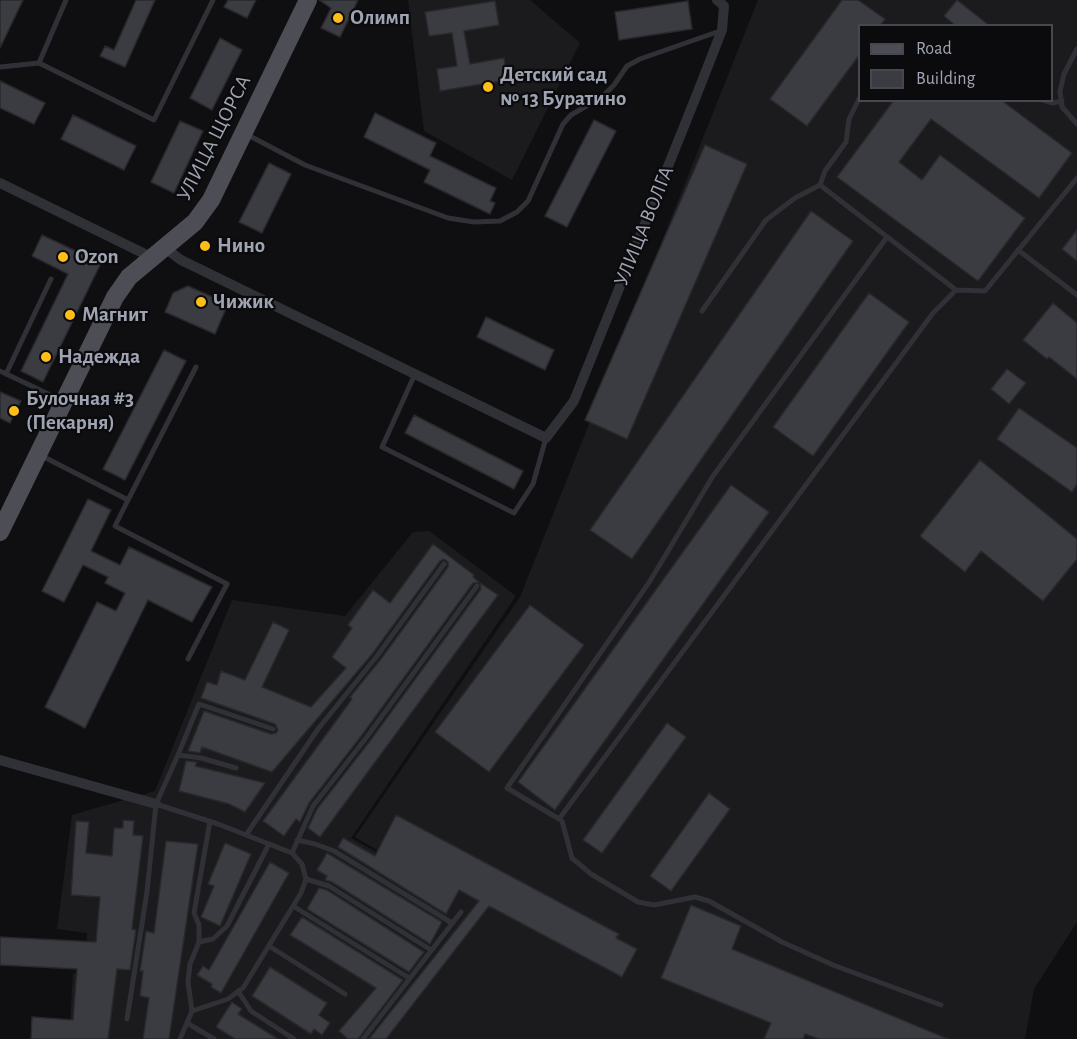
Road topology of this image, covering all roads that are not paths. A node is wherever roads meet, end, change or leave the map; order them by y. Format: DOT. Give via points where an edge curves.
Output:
graph roads {
  1 [pos="66,0"];
  2 [pos="213,0"];
  3 [pos="308,0"];
  4 [pos="720,3"];
  5 [pos="722,30"];
  6 [pos="1077,49"];
  7 [pos="39,63"];
  8 [pos="0,67"];
  9 [pos="858,101"];
  10 [pos="1062,101"];
  11 [pos="1049,102"];
  12 [pos="1077,124"];
  13 [pos="243,133"];
  14 [pos="1077,178"];
  15 [pos="0,183"];
  16 [pos="820,185"];
  17 [pos="887,237"];
  18 [pos="1018,250"];
  19 [pos="158,252"];
  20 [pos="51,279"];
  21 [pos="956,290"];
  22 [pos="1077,295"];
  23 [pos="702,311"];
  24 [pos="196,367"];
  25 [pos="3,373"];
  26 [pos="415,374"];
  27 [pos="64,401"];
  28 [pos="546,438"];
  29 [pos="38,454"];
  30 [pos="128,500"];
  31 [pos="0,532"];
  32 [pos="444,564"];
  33 [pos="477,585"];
  34 [pos="188,659"];
  35 [pos="273,729"];
  36 [pos="178,755"];
  37 [pos="0,760"];
  38 [pos="236,768"];
  39 [pos="156,804"];
  40 [pos="559,819"];
  41 [pos="210,821"];
  42 [pos="246,835"];
  43 [pos="297,840"];
  44 [pos="269,844"];
  45 [pos="292,853"];
  46 [pos="306,879"];
  47 [pos="293,906"];
  48 [pos="461,912"];
  49 [pos="452,923"];
  50 [pos="199,942"];
  51 [pos="269,946"];
  52 [pos="431,950"];
  53 [pos="409,978"];
  54 [pos="238,992"];
  55 [pos="345,994"];
  56 [pos="941,1005"];
  57 [pos="192,1011"];
  58 [pos="127,1019"];
  59 [pos="187,1023"];
  60 [pos="180,1039"];
  61 [pos="214,1039"];
  62 [pos="294,1039"];
  63 [pos="363,1039"];
  1 -- 7 [label="lane"];
  2 -- 7 [label="lane" via="154,120"];
  3 -- 13 [label="main road, УЛИЦА ЩОРСА"];
  4 -- 5 [label="street, УЛИЦА ВОЛГА"];
  5 -- 13 [label="lane" via="627,66 602,97 563,124 528,201 500,221 448,218 305,165"];
  5 -- 28 [label="street, УЛИЦА ВОЛГА" via="574,401"];
  6 -- 10 [label="lane" via="1064,74"];
  7 -- 8 [label="lane"];
  9 -- 16 [label="lane" via="849,119 846,142"];
  10 -- 11 [label="lane"];
  10 -- 12 [label="lane" via="1062,107"];
  13 -- 19 [label="main road, УЛИЦА ЩОРСА" via="211,200 182,234"];
  14 -- 18 [label="lane"];
  15 -- 19 [label="street"];
  16 -- 17 [label="lane"];
  16 -- 23 [label="lane" via="766,220"];
  17 -- 21 [label="lane"];
  17 -- 40 [label="lane" via="713,476 650,581 507,788"];
  18 -- 21 [label="lane" via="985,291"];
  18 -- 22 [label="lane"];
  19 -- 26 [label="street"];
  19 -- 27 [label="main road, УЛИЦА ЩОРСА" via="129,277 115,297"];
  20 -- 25 [label="lane"];
  21 -- 40 [label="lane" via="933,313"];
  24 -- 30 [label="lane"];
  25 -- 27 [label="lane"];
  26 -- 28 [label="street"];
  26 -- 28 [label="lane" via="382,447 514,513 533,484"];
  27 -- 29 [label="main road, УЛИЦА ЩОРСА"];
  29 -- 30 [label="lane"];
  29 -- 31 [label="main road, УЛИЦА ЩОРСА"];
  30 -- 34 [label="lane" via="115,525 227,584"];
  32 -- 42 [label="lane" via="318,729"];
  33 -- 43 [label="lane" via="313,806"];
  35 -- 36 [label="lane" via="199,704"];
  36 -- 38 [label="lane"];
  36 -- 39 [label="lane"];
  37 -- 39 [label="street"];
  39 -- 41 [label="lane"];
  39 -- 58 [label="lane"];
  40 -- 56 [label="lane" via="572,858 638,902 654,905 695,897 709,901 782,942"];
  41 -- 42 [label="lane"];
  41 -- 50 [label="lane" via="194,913"];
  42 -- 44 [label="lane"];
  43 -- 45 [label="lane"];
  43 -- 49 [label="lane" via="334,851"];
  44 -- 45 [label="lane"];
  44 -- 50 [label="lane" via="227,926 213,939"];
  45 -- 46 [label="lane" via="302,864"];
  46 -- 47 [label="lane"];
  46 -- 52 [label="lane" via="328,886"];
  47 -- 51 [label="lane"];
  47 -- 53 [label="lane"];
  48 -- 49 [label="lane"];
  49 -- 52 [label="lane"];
  50 -- 57 [label="lane" via="188,982"];
  51 -- 54 [label="lane"];
  51 -- 55 [label="lane"];
  52 -- 53 [label="lane"];
  53 -- 63 [label="lane"];
  54 -- 57 [label="lane"];
  54 -- 62 [label="lane" via="251,1011"];
  57 -- 59 [label="lane"];
  59 -- 60 [label="lane"];
  59 -- 61 [label="lane"];
}
